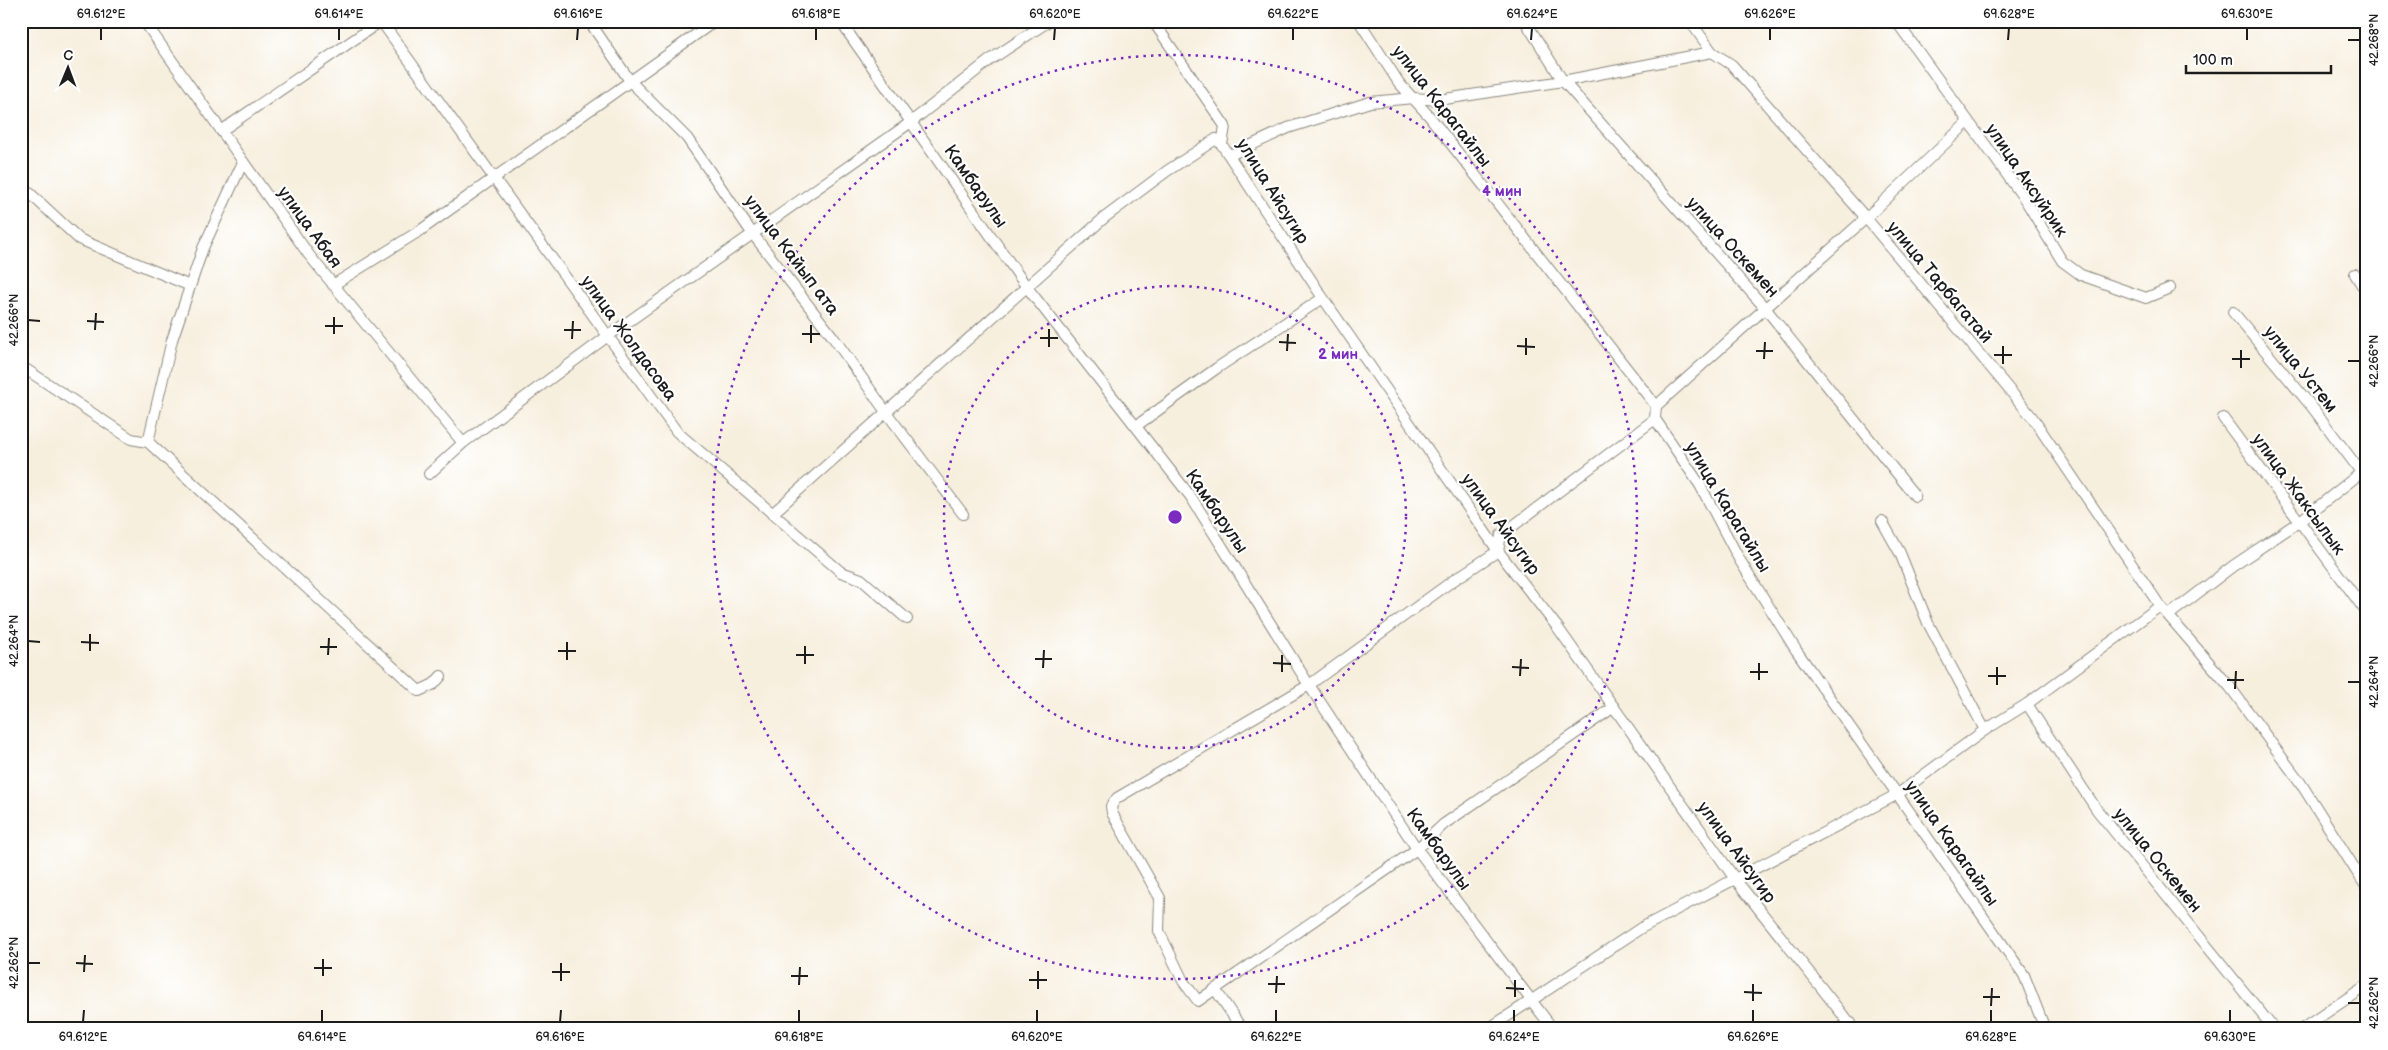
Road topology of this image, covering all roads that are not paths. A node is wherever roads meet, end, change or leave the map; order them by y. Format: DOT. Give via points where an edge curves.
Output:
graph roads {
  1 [pos="144,21"];
  2 [pos="381,21"];
  3 [pos="589,21"];
  4 [pos="715,21"];
  5 [pos="840,21"];
  6 [pos="1049,21"];
  7 [pos="1154,21"];
  8 [pos="1359,21"];
  9 [pos="1525,21"];
  10 [pos="1690,21"];
  11 [pos="1896,21"];
  12 [pos="1712,52"];
  13 [pos="630,81"];
  14 [pos="1563,81"];
  15 [pos="1414,98"];
  16 [pos="911,122"];
  17 [pos="1968,122"];
  18 [pos="221,130"];
  19 [pos="1222,145"];
  20 [pos="1230,154"];
  21 [pos="243,162"];
  22 [pos="492,178"];
  23 [pos="21,185"];
  24 [pos="1866,218"];
  25 [pos="752,233"];
  26 [pos="2355,274"];
  27 [pos="333,285"];
  28 [pos="190,286"];
  29 [pos="1026,286"];
  30 [pos="2170,288"];
  31 [pos="2367,293"];
  32 [pos="1323,298"];
  33 [pos="1766,309"];
  34 [pos="2233,312"];
  35 [pos="608,336"];
  36 [pos="21,366"];
  37 [pos="1656,406"];
  38 [pos="886,412"];
  39 [pos="2223,418"];
  40 [pos="1655,419"];
  41 [pos="1136,426"];
  42 [pos="148,442"];
  43 [pos="463,443"];
  44 [pos="2364,470"];
  45 [pos="429,474"];
  46 [pos="1915,496"];
  47 [pos="772,514"];
  48 [pos="964,514"];
  49 [pos="1882,520"];
  50 [pos="2300,521"];
  51 [pos="1498,551"];
  52 [pos="2160,606"];
  53 [pos="2367,613"];
  54 [pos="2169,615"];
  55 [pos="907,619"];
  56 [pos="441,676"];
  57 [pos="1309,685"];
  58 [pos="2027,704"];
  59 [pos="1614,707"];
  60 [pos="1985,730"];
  61 [pos="1898,794"];
  62 [pos="1417,849"];
  63 [pos="1735,879"];
  64 [pos="2367,888"];
  65 [pos="2367,985"];
  66 [pos="1215,989"];
  67 [pos="1533,1001"];
  68 [pos="1852,1026"];
  69 [pos="1242,1029"];
  70 [pos="1488,1029"];
  71 [pos="1553,1029"];
  72 [pos="1838,1029"];
  73 [pos="2045,1029"];
  74 [pos="2274,1029"];
  75 [pos="2302,1029"];
  1 -- 18 [label="street, улица Абая"];
  2 -- 18 [label="street"];
  2 -- 22 [label="street, улица Жолдасова"];
  3 -- 13 [label="street, улица Кайып ата"];
  4 -- 13 [label="street"];
  5 -- 16 [label="street, Камбарулы"];
  6 -- 16 [label="street" via="990,60"];
  7 -- 19 [label="street, улица Айсугир" via="1225,126"];
  8 -- 15 [label="street, улица Карагайлы" via="1399,83"];
  9 -- 14 [label="street, улица Оскемен"];
  10 -- 12 [label="street, улица Тарбагатай"];
  11 -- 17 [label="street, улица Аксуйрик"];
  12 -- 14 [label="street"];
  12 -- 24 [label="street, улица Тарбагатай" via="1732,65"];
  13 -- 22 [label="street"];
  13 -- 25 [label="street, улица Кайып ата" via="687,138"];
  14 -- 15 [label="street" via="1438,100"];
  14 -- 33 [label="street, улица Оскемен"];
  15 -- 20 [label="street" via="1370,102 1331,113"];
  15 -- 37 [label="street, улица Карагайлы"];
  16 -- 25 [label="street"];
  16 -- 29 [label="street, Камбарулы"];
  17 -- 24 [label="street"];
  17 -- 30 [label="street, улица Аксуйрик" via="2026,200 2062,261 2081,275 2146,298"];
  18 -- 21 [label="street, улица Абая"];
  19 -- 20 [label="street, улица Айсугир"];
  19 -- 29 [label="street" via="1216,139 1167,171 1104,218"];
  20 -- 32 [label="street, улица Айсугир"];
  21 -- 27 [label="street, улица Абая"];
  21 -- 28 [label="street" via="203,248"];
  22 -- 27 [label="street" via="421,230"];
  22 -- 35 [label="street, улица Жолдасова"];
  23 -- 28 [label="street" via="79,239"];
  24 -- 33 [label="street"];
  24 -- 52 [label="street, улица Тарбагатай" via="2032,417"];
  25 -- 35 [label="street"];
  25 -- 38 [label="street, улица Кайып ата" via="833,336"];
  26 -- 31 [label="street"];
  27 -- 43 [label="street, улица Абая"];
  28 -- 42 [label="street" via="172,340"];
  29 -- 38 [label="street"];
  29 -- 41 [label="street, Камбарулы"];
  32 -- 41 [label="street"];
  32 -- 51 [label="street, улица Айсугир"];
  33 -- 37 [label="street"];
  33 -- 46 [label="street, улица Оскемен"];
  34 -- 44 [label="street, улица Устем"];
  35 -- 43 [label="street"];
  35 -- 47 [label="street, улица Жолдасова" via="677,432"];
  36 -- 42 [label="street" via="131,439"];
  37 -- 40 [label="street"];
  38 -- 47 [label="street"];
  38 -- 48 [label="street, улица Кайып ата"];
  39 -- 50 [label="street, улица Жаксылык"];
  40 -- 51 [label="street" via="1500,535"];
  40 -- 61 [label="street, улица Карагайлы" via="1700,485 1739,560 1796,650"];
  41 -- 57 [label="street, Камбарулы" via="1191,497"];
  42 -- 56 [label="street" via="419,692"];
  43 -- 45 [label="street"];
  44 -- 50 [label="street"];
  47 -- 55 [label="street, улица Жолдасова" via="842,572 861,579"];
  49 -- 60 [label="street" via="1900,553 1928,623"];
  50 -- 53 [label="street, улица Жаксылык"];
  50 -- 54 [label="street"];
  51 -- 57 [label="street"];
  51 -- 59 [label="street, улица Айсугир"];
  52 -- 54 [label="street, улица Тарбагатай"];
  52 -- 58 [label="street"];
  54 -- 64 [label="street, улица Тарбагатай" via="2230,688 2300,782"];
  57 -- 62 [label="street, Камбарулы"];
  57 -- 66 [label="street" via="1116,798 1111,806 1160,898 1159,931 1183,981 1198,1001"];
  58 -- 60 [label="street"];
  58 -- 74 [label="street, улица Оскемен" via="2097,810"];
  59 -- 62 [label="street" via="1444,824"];
  59 -- 63 [label="street, улица Айсугир"];
  60 -- 61 [label="street"];
  61 -- 63 [label="street"];
  61 -- 73 [label="street, улица Карагайлы" via="2024,975"];
  62 -- 66 [label="street"];
  62 -- 67 [label="street, Камбарулы"];
  63 -- 67 [label="street" via="1641,928"];
  63 -- 68 [label="street, улица Айсугир"];
  65 -- 75 [label="street"];
  66 -- 69 [label="street"];
  67 -- 70 [label="street"];
  67 -- 71 [label="street, Камбарулы"];
  68 -- 72 [label="street"];
}
